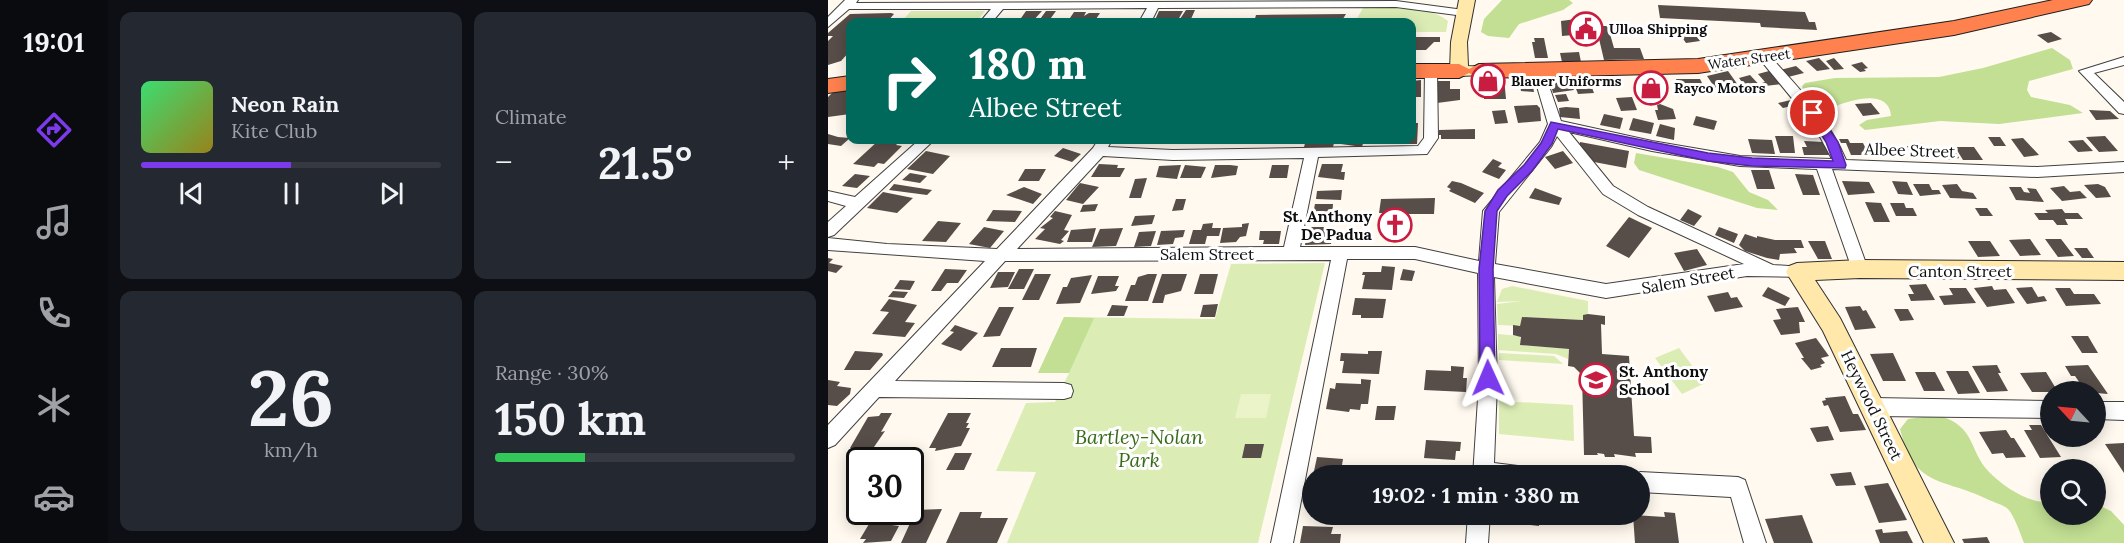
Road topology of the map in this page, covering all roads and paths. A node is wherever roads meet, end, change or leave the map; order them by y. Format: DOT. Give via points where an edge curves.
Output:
graph roads {
  1 [pos="2082,0"];
  2 [pos="1309,2"];
  3 [pos="849,3"];
  4 [pos="1002,3"];
  5 [pos="1155,3"];
  6 [pos="1466,5"];
  7 [pos="989,18"];
  8 [pos="1146,18"];
  9 [pos="828,23"];
  10 [pos="1764,57"];
  11 [pos="2124,61"];
  12 [pos="1543,70"];
  13 [pos="1421,71"];
  14 [pos="1469,71"];
  15 [pos="846,84"];
  16 [pos="828,86"];
  17 [pos="2124,110"];
  18 [pos="1555,124"];
  19 [pos="923,144"];
  20 [pos="1102,145"];
  21 [pos="1312,153"];
  22 [pos="1822,165"];
  23 [pos="1840,165"];
  24 [pos="2124,167"];
  25 [pos="828,196"];
  26 [pos="858,203"];
  27 [pos="828,231"];
  28 [pos="828,244"];
  29 [pos="1291,253"];
  30 [pos="1340,253"];
  31 [pos="1003,255"];
  32 [pos="1486,269"];
  33 [pos="1860,269"];
  34 [pos="1784,271"];
  35 [pos="2124,272"];
  36 [pos="876,389"];
  37 [pos="1064,391"];
  38 [pos="1874,407"];
  39 [pos="2040,410"];
  40 [pos="2106,411"];
  41 [pos="2124,411"];
  42 [pos="828,439"];
  43 [pos="1483,465"];
  44 [pos="1650,483"];
  45 [pos="1478,525"];
  46 [pos="1282,543"];
  47 [pos="1477,543"];
  48 [pos="1755,543"];
  49 [pos="1939,543"];
  1 -- 10 [label="highway, Water Street" via="1956,27"];
  2 -- 5 [label="street"];
  2 -- 6 [label="street"];
  3 -- 4 [label="street"];
  3 -- 9 [label="street"];
  4 -- 5 [label="street"];
  4 -- 7 [label="street"];
  5 -- 8 [label="street"];
  6 -- 14 [label="street" via="1459,42"];
  10 -- 12 [label="highway, Water Street" via="1671,68"];
  10 -- 23 [label="street" via="1813,113 1832,142"];
  11 -- 17 [label="street" via="2086,70 2085,74"];
  12 -- 14 [label="highway, Water Street"];
  12 -- 18 [label="street" via="1542,83"];
  13 -- 14 [label="highway, Water Street"];
  13 -- 21 [label="street" via="1432,117 1431,138 1425,148 1406,153"];
  15 -- 16 [label="highway"];
  18 -- 22 [label="street, Albee Street" via="1708,157"];
  18 -- 32 [label="street" via="1546,144 1491,211"];
  18 -- 34 [label="street" via="1598,180 1619,198"];
  19 -- 26 [label="street"];
  20 -- 21 [label="street" via="1173,155"];
  20 -- 31 [label="street"];
  21 -- 29 [label="street"];
  22 -- 23 [label="street, Albee Street"];
  22 -- 33 [label="street"];
  23 -- 24 [label="street, Albee Street" via="2037,172"];
  25 -- 26 [label="street"];
  26 -- 27 [label="street"];
  28 -- 31 [label="street, Salem Street"];
  29 -- 30 [label="street, Salem Street"];
  29 -- 31 [label="street, Salem Street"];
  30 -- 32 [label="street, Salem Street" via="1415,252"];
  30 -- 46 [label="street"];
  31 -- 36 [label="street"];
  32 -- 34 [label="street, Salem Street" via="1606,291 1747,270"];
  32 -- 43 [label="street" via="1488,383"];
  33 -- 34 [label="street, Canton Street"];
  33 -- 35 [label="street, Canton Street"];
  34 -- 38 [label="street, Heywood Street" via="1832,325"];
  36 -- 37 [label="street"];
  36 -- 42 [label="street"];
  38 -- 39 [label="street"];
  38 -- 49 [label="street, Heywood Street"];
  40 -- 41 [label="street"];
  44 -- 48 [label="street" via="1738,487"];
  45 -- 47 [label="street"];
}
